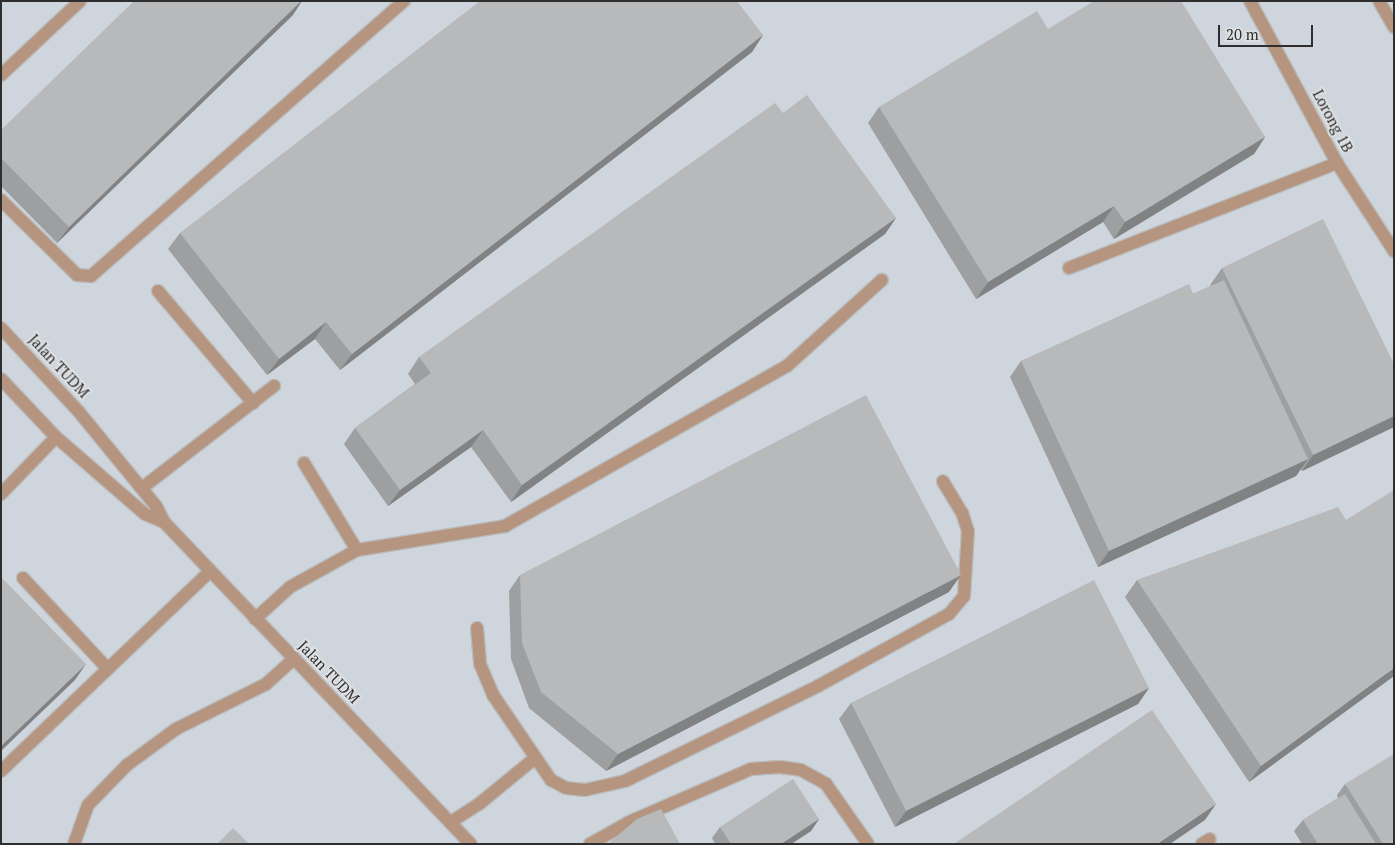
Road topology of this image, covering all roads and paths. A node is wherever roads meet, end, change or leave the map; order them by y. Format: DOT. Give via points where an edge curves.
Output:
graph roads {
  1 [pos="80,1"];
  2 [pos="404,1"];
  3 [pos="1250,1"];
  4 [pos="1380,1"];
  5 [pos="1394,26"];
  6 [pos="1,75"];
  7 [pos="1337,163"];
  8 [pos="1,200"];
  9 [pos="1394,252"];
  10 [pos="1069,268"];
  11 [pos="882,280"];
  12 [pos="158,291"];
  13 [pos="1,328"];
  14 [pos="1,378"];
  15 [pos="274,386"];
  16 [pos="253,403"];
  17 [pos="56,437"];
  18 [pos="304,463"];
  19 [pos="943,481"];
  20 [pos="142,488"];
  21 [pos="1,494"];
  22 [pos="164,522"];
  23 [pos="356,550"];
  24 [pos="210,571"];
  25 [pos="23,578"];
  26 [pos="255,619"];
  27 [pos="477,628"];
  28 [pos="294,659"];
  29 [pos="107,668"];
  30 [pos="535,758"];
  31 [pos="1,772"];
  32 [pos="451,822"];
  33 [pos="467,842"];
  34 [pos="74,844"];
  35 [pos="590,844"];
  36 [pos="868,844"];
  1 -- 6 [label="street"];
  2 -- 8 [label="street" via="91,276 77,275"];
  3 -- 7 [label="street, Lorong 1B"];
  4 -- 5 [label="street"];
  7 -- 9 [label="street, Lorong 1B"];
  7 -- 10 [label="street"];
  11 -- 23 [label="street" via="787,366 506,526"];
  12 -- 16 [label="street"];
  13 -- 20 [label="street, Jalan TUDM" via="79,412"];
  14 -- 17 [label="street, Jalan TUDM"];
  15 -- 16 [label="street"];
  16 -- 20 [label="street"];
  17 -- 21 [label="street"];
  17 -- 22 [label="street, Jalan TUDM" via="145,514"];
  18 -- 23 [label="street"];
  19 -- 30 [label="street" via="962,512 968,532 964,596 949,614 818,686 625,781 585,790 566,788 551,780"];
  20 -- 22 [label="street, Jalan TUDM"];
  22 -- 24 [label="street, Jalan TUDM"];
  23 -- 26 [label="street" via="290,587"];
  24 -- 26 [label="street, Jalan TUDM"];
  24 -- 29 [label="street"];
  25 -- 29 [label="street"];
  26 -- 28 [label="street, Jalan TUDM"];
  27 -- 30 [label="street" via="480,664 492,694"];
  28 -- 32 [label="street, Jalan TUDM"];
  28 -- 34 [label="street" via="266,684 176,729 127,765 88,805"];
  29 -- 31 [label="street"];
  30 -- 32 [label="street" via="479,804"];
  32 -- 33 [label="street, Jalan TUDM"];
  35 -- 36 [label="street" via="629,822 751,769 780,767 802,770 826,784"];
}
